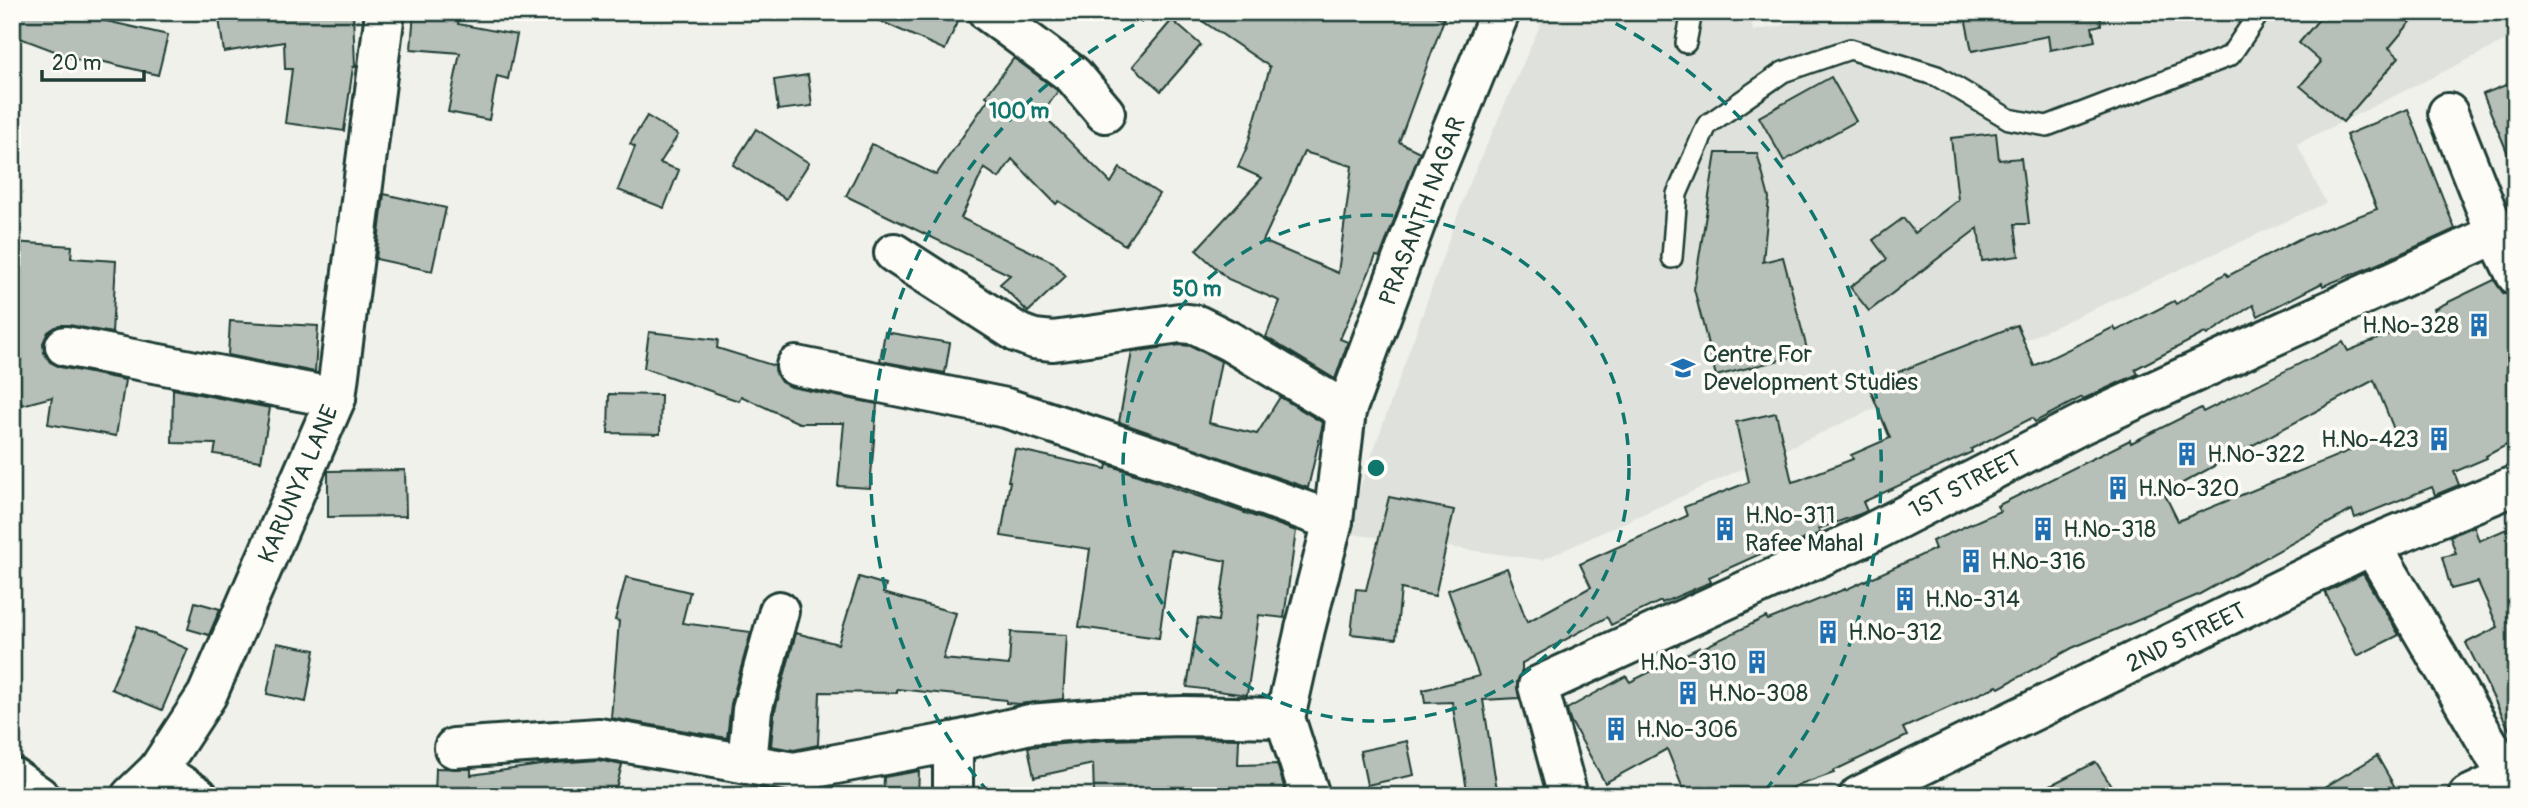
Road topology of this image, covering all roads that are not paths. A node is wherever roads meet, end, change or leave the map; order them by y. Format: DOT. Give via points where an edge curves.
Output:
graph roads {
  1 [pos="385,12"];
  2 [pos="988,12"];
  3 [pos="1500,12"];
  4 [pos="1692,12"];
  5 [pos="2260,12"];
  6 [pos="1686,43"];
  7 [pos="1105,113"];
  8 [pos="2448,113"];
  9 [pos="2496,234"];
  10 [pos="894,253"];
  11 [pos="1671,258"];
  12 [pos="2516,275"];
  13 [pos="65,346"];
  14 [pos="796,366"];
  15 [pos="336,398"];
  16 [pos="1346,411"];
  17 [pos="2516,485"];
  18 [pos="1333,521"];
  19 [pos="2372,545"];
  20 [pos="779,611"];
  21 [pos="1285,718"];
  22 [pos="953,743"];
  23 [pos="454,748"];
  24 [pos="747,764"];
  25 [pos="12,777"];
  26 [pos="2513,781"];
  27 [pos="144,783"];
  28 [pos="39,796"];
  29 [pos="198,796"];
  30 [pos="953,796"];
  31 [pos="1310,796"];
  32 [pos="1568,796"];
  33 [pos="1859,796"];
  34 [pos="2468,796"];
  1 -- 15 [label="street, KARUNYA LANE"];
  2 -- 7 [label="street" via="1073,75"];
  3 -- 16 [label="street, PRASANTH NAGAR"];
  4 -- 6 [label="lane"];
  5 -- 11 [label="lane" via="2230,56 2047,126 2009,119 1937,76 1850,49 1783,72 1707,125 1677,194"];
  8 -- 9 [label="street"];
  9 -- 12 [label="street"];
  9 -- 32 [label="street, 1ST STREET" via="2082,424 1863,537 1538,686"];
  10 -- 16 [label="street" via="1025,336 1053,341 1180,323 1197,325"];
  13 -- 15 [label="street"];
  14 -- 18 [label="street" via="1006,408"];
  15 -- 27 [label="street, KARUNYA LANE" via="207,695"];
  16 -- 18 [label="street, PRASANTH NAGAR"];
  17 -- 19 [label="street, 2ND STREET"];
  18 -- 21 [label="street, PRASANTH NAGAR"];
  19 -- 26 [label="street"];
  19 -- 33 [label="street, 2ND STREET"];
  20 -- 24 [label="street" via="751,710"];
  21 -- 22 [label="street" via="1104,718 1030,724"];
  21 -- 31 [label="street"];
  22 -- 24 [label="street" via="794,772"];
  22 -- 30 [label="street"];
  23 -- 24 [label="street" via="599,738"];
  25 -- 28 [label="street"];
  26 -- 34 [label="street"];
  27 -- 29 [label="street"];
}
